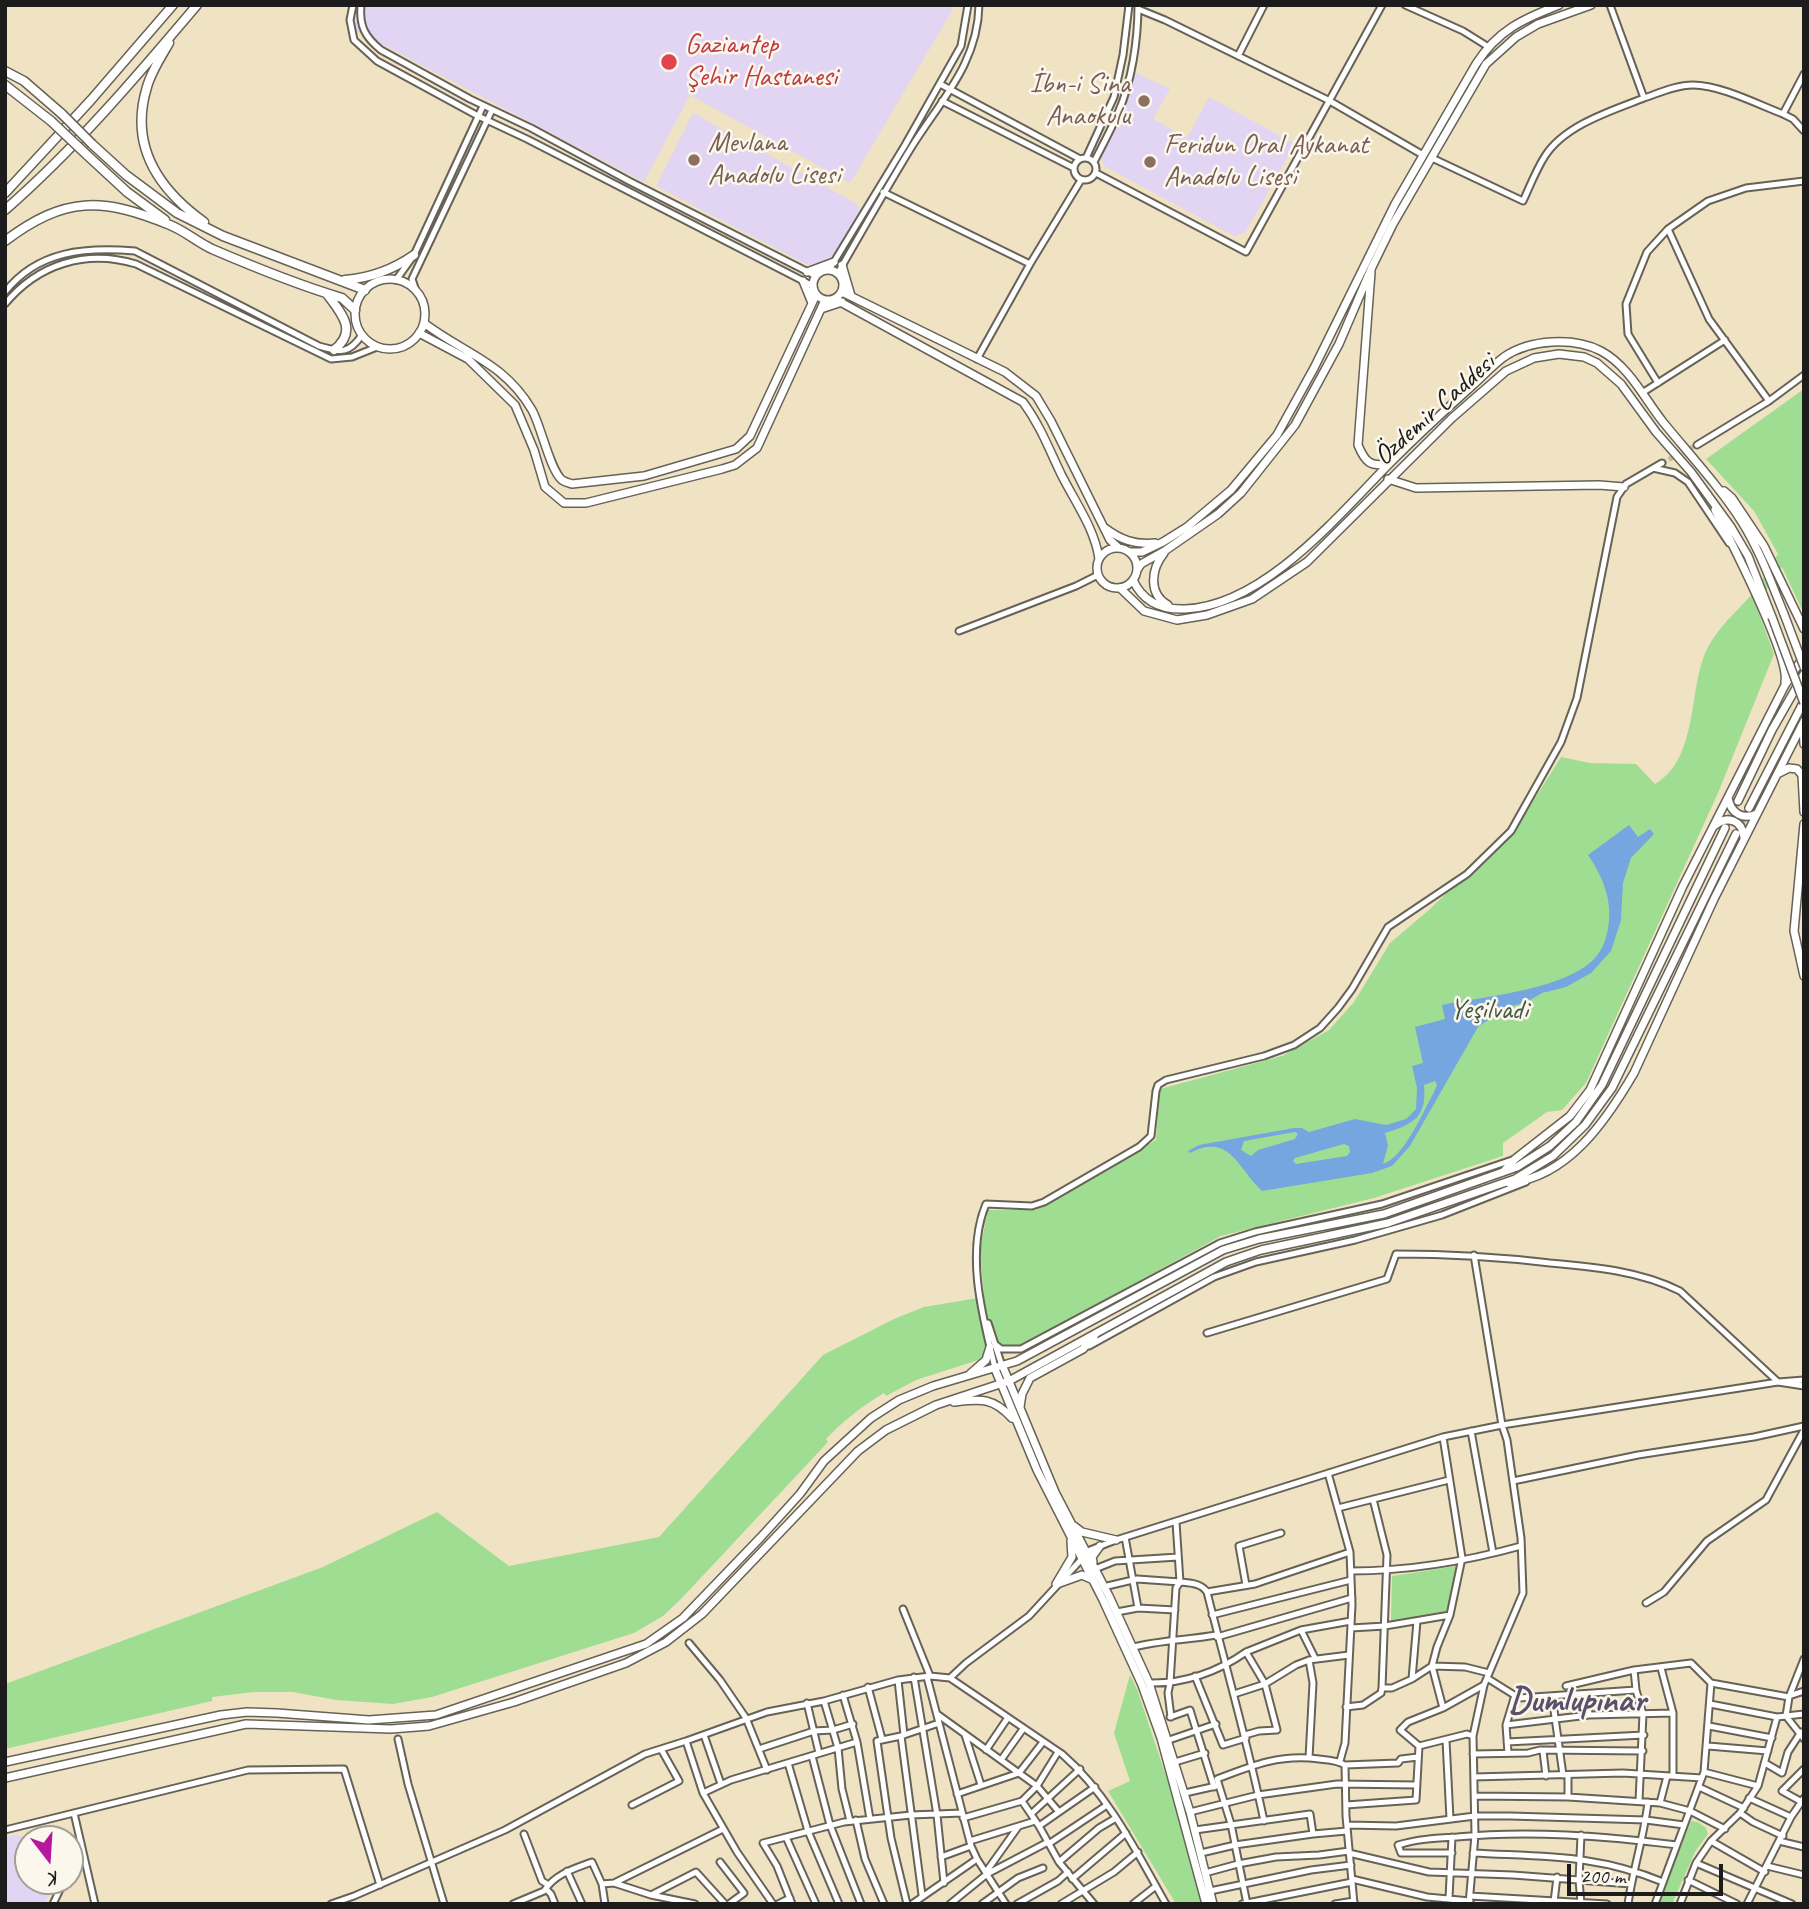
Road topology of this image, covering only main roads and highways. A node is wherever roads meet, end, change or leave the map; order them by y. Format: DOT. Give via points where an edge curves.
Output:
graph roads {
  1 [pos="173,5"];
  2 [pos="197,5"];
  3 [pos="1559,5"];
  4 [pos="1591,5"];
  5 [pos="175,31"];
  6 [pos="5,71"];
  7 [pos="5,85"];
  8 [pos="23,177"];
  9 [pos="5,188"];
  10 [pos="5,193"];
  11 [pos="5,210"];
  12 [pos="172,226"];
  13 [pos="223,236"];
  14 [pos="5,241"];
  15 [pos="414,255"];
  16 [pos="834,262"];
  17 [pos="842,265"];
  18 [pos="1372,267"];
  19 [pos="807,272"];
  20 [pos="339,280"];
  21 [pos="803,281"];
  22 [pos="365,290"];
  23 [pos="842,292"];
  24 [pos="327,294"];
  25 [pos="816,295"];
  26 [pos="851,296"];
  27 [pos="825,300"];
  28 [pos="838,301"];
  29 [pos="812,303"];
  30 [pos="821,309"];
  31 [pos="355,310"];
  32 [pos="424,323"];
  33 [pos="419,333"];
  34 [pos="334,350"];
  35 [pos="1389,464"];
  36 [pos="1388,479"];
  37 [pos="1711,479"];
  38 [pos="1624,487"];
  39 [pos="1705,491"];
  40 [pos="1102,525"];
  41 [pos="1164,546"];
  42 [pos="1119,548"];
  43 [pos="1130,552"];
  44 [pos="1099,559"];
  45 [pos="1137,570"];
  46 [pos="1133,580"];
  47 [pos="1120,588"];
  48 [pos="1174,609"];
  49 [pos="1804,629"];
  50 [pos="1804,656"];
  51 [pos="1804,667"];
  52 [pos="1804,674"];
  53 [pos="1784,685"];
  54 [pos="1804,702"];
  55 [pos="1804,722"];
  56 [pos="1804,744"];
  57 [pos="1778,774"];
  58 [pos="1728,798"];
  59 [pos="1738,802"];
  60 [pos="1749,808"];
  61 [pos="1804,812"];
  62 [pos="1757,814"];
  63 [pos="1804,824"];
  64 [pos="1713,827"];
  65 [pos="1725,828"];
  66 [pos="1736,834"];
  67 [pos="1744,839"];
  68 [pos="1804,976"];
  69 [pos="1502,1173"];
  70 [pos="1501,1184"];
  71 [pos="1101,1330"];
  72 [pos="993,1346"];
  73 [pos="999,1368"];
  74 [pos="967,1377"];
  75 [pos="1005,1382"];
  76 [pos="936,1405"];
  77 [pos="1020,1411"];
  78 [pos="1017,1422"];
  79 [pos="1070,1521"];
  80 [pos="1070,1536"];
  81 [pos="1116,1540"];
  82 [pos="1100,1546"];
  83 [pos="1084,1556"];
  84 [pos="1094,1568"];
  85 [pos="1093,1581"];
  86 [pos="5,1762"];
  87 [pos="5,1777"];
  88 [pos="1206,1904"];
  89 [pos="1213,1904"];
  1 -- 8 [label="highway"];
  2 -- 5 [label="highway"];
  3 -- 41 [label="main road" via="1517,23 1487,47 1395,204 1278,435 1231,491"];
  4 -- 18 [label="main road" via="1538,24 1498,50 1486,64"];
  5 -- 11 [label="highway" via="38,181"];
  5 -- 13 [label="highway" via="147,84 142,106 145,147 171,195"];
  6 -- 13 [label="highway, bridge" via="24,81 126,175 177,213"];
  7 -- 12 [label="highway, bridge"];
  8 -- 9 [label="highway"];
  8 -- 10 [label="highway"];
  12 -- 14 [label="highway" via="93,204 47,214"];
  12 -- 24 [label="highway" via="209,248"];
  13 -- 20 [label="highway"];
  15 -- 20 [label="highway" via="358,279"];
  16 -- 19 [label="main road"];
  17 -- 26 [label="main road"];
  18 -- 35 [label="main road" via="1358,445 1369,463"];
  18 -- 41 [label="main road" via="1339,344 1295,425 1241,494 1218,514"];
  20 -- 22 [label="highway"];
  21 -- 29 [label="main road"];
  22 -- 31 [label="main road"];
  22 -- 32 [label="main road" via="374,283 396,280 416,291"];
  23 -- 25 [label="main road" via="838,273 829,270 816,276"];
  23 -- 26 [label="main road"];
  23 -- 28 [label="main road"];
  24 -- 31 [label="highway" via="342,298"];
  24 -- 34 [label="highway" via="347,330"];
  25 -- 27 [label="main road"];
  25 -- 29 [label="main road"];
  26 -- 40 [label="main road" via="1005,372 1036,396"];
  27 -- 28 [label="main road"];
  27 -- 30 [label="main road"];
  28 -- 30 [label="main road"];
  28 -- 44 [label="main road" via="1023,402 1039,424 1097,544"];
  29 -- 32 [label="main road" via="750,436 736,449 645,476 572,484 555,470 532,411 517,389 487,360"];
  30 -- 33 [label="main road" via="757,448 723,469 586,503 564,503 545,487 515,405 468,359"];
  31 -- 33 [label="main road" via="362,335 377,347 401,348"];
  32 -- 33 [label="main road"];
  35 -- 37 [label="main road, Özdemir Caddesi" via="1505,356 1536,343 1587,345 1623,367"];
  35 -- 48 [label="main road, Özdemir Caddesi" via="1314,541 1268,577 1213,604"];
  36 -- 38 [label="main road" via="1416,488"];
  36 -- 39 [label="main road, Özdemir Caddesi" via="1506,371 1534,358 1559,354 1597,363 1621,384"];
  36 -- 47 [label="main road, Özdemir Caddesi" via="1307,562 1252,599 1177,620 1144,611"];
  37 -- 49 [label="main road" via="1732,498 1764,545"];
  37 -- 51 [label="main road, Özdemir Caddesi, bridge" via="1758,549"];
  39 -- 53 [label="main road" via="1743,565 1785,668"];
  39 -- 54 [label="main road, Özdemir Caddesi, bridge" via="1748,556"];
  40 -- 41 [label="main road" via="1138,545"];
  40 -- 42 [label="main road"];
  41 -- 43 [label="main road"];
  41 -- 45 [label="main road"];
  41 -- 48 [label="main road" via="1153,589 1159,600"];
  42 -- 43 [label="main road"];
  42 -- 44 [label="main road"];
  43 -- 45 [label="main road"];
  44 -- 47 [label="main road" via="1098,575 1108,586"];
  45 -- 46 [label="main road"];
  46 -- 47 [label="main road"];
  46 -- 48 [label="main road" via="1138,592 1151,602"];
  50 -- 53 [label="main road"];
  52 -- 59 [label="main road"];
  53 -- 58 [label="main road"];
  54 -- 60 [label="main road"];
  55 -- 56 [label="main road"];
  55 -- 57 [label="main road"];
  57 -- 61 [label="main road" via="1789,768 1802,775"];
  57 -- 62 [label="main road"];
  58 -- 62 [label="main road" via="1738,814"];
  58 -- 64 [label="main road"];
  62 -- 67 [label="main road"];
  63 -- 68 [label="main road" via="1794,931"];
  64 -- 67 [label="main road" via="1730,819 1738,822"];
  64 -- 69 [label="main road" via="1590,1090 1570,1116"];
  65 -- 69 [label="main road" via="1602,1086 1576,1122 1550,1146"];
  66 -- 70 [label="main road" via="1612,1088 1585,1125 1553,1156"];
  67 -- 70 [label="main road" via="1618,1100 1590,1137 1565,1159 1527,1181"];
  69 -- 73 [label="main road" via="1384,1214 1223,1250"];
  70 -- 71 [label="main road" via="1388,1223 1226,1262"];
  71 -- 75 [label="main road"];
  71 -- 77 [label="main road" via="1083,1349 1030,1378"];
  72 -- 74 [label="main road" via="986,1360"];
  73 -- 74 [label="main road"];
  73 -- 75 [label="main road"];
  74 -- 86 [label="main road" via="899,1400 871,1418 824,1461 800,1494 683,1618 627,1652 436,1715 369,1720 247,1712"];
  75 -- 76 [label="main road"];
  75 -- 77 [label="main road"];
  75 -- 78 [label="main road"];
  76 -- 78 [label="main road" via="986,1399"];
  76 -- 87 [label="main road" via="886,1430 858,1451 702,1614 666,1642 626,1663 429,1726 246,1724"];
  77 -- 79 [label="main road"];
  78 -- 80 [label="main road"];
  79 -- 81 [label="main road" via="1082,1532"];
  79 -- 83 [label="main road"];
  80 -- 83 [label="main road"];
  80 -- 85 [label="main road" via="1072,1557 1056,1584 1082,1575"];
  82 -- 84 [label="main road" via="1092,1557"];
  83 -- 84 [label="main road"];
  83 -- 85 [label="main road"];
  84 -- 89 [label="main road" via="1149,1683 1185,1793"];
  85 -- 88 [label="main road" via="1127,1649 1161,1738"];
}
